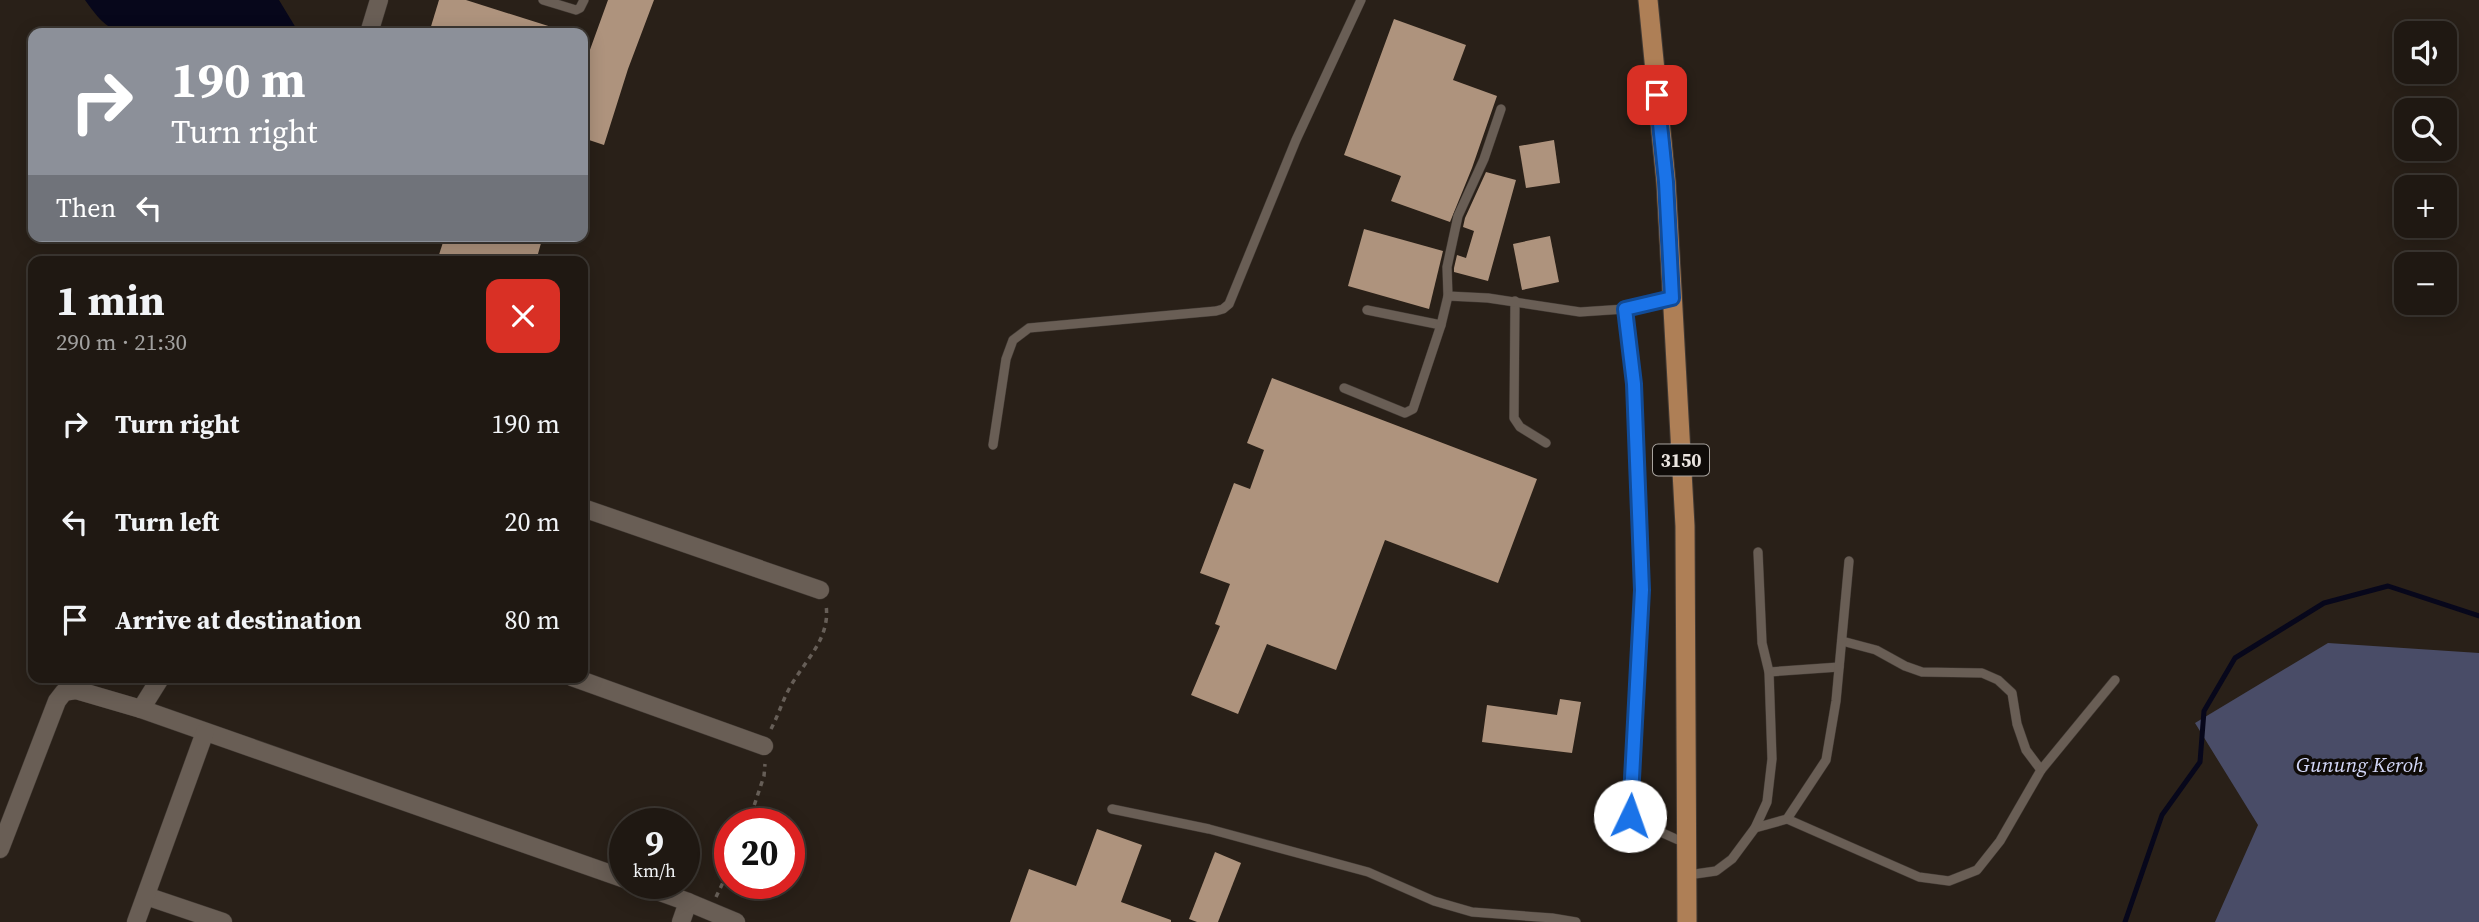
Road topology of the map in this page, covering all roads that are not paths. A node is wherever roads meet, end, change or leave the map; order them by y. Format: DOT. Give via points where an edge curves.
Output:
graph roads {
  1 [pos="379,0"];
  2 [pos="543,0"];
  3 [pos="584,0"];
  4 [pos="1361,0"];
  5 [pos="1648,0"];
  6 [pos="371,28"];
  7 [pos="1501,109"];
  8 [pos="1448,296"];
  9 [pos="1672,298"];
  10 [pos="1515,301"];
  11 [pos="1625,309"];
  12 [pos="1367,310"];
  13 [pos="1441,325"];
  14 [pos="1344,388"];
  15 [pos="1546,443"];
  16 [pos="993,445"];
  17 [pos="588,510"];
  18 [pos="1758,552"];
  19 [pos="1849,561"];
  20 [pos="820,590"];
  21 [pos="1842,641"];
  22 [pos="1839,667"];
  23 [pos="1769,672"];
  24 [pos="2115,680"];
  25 [pos="157,683"];
  26 [pos="588,683"];
  27 [pos="141,709"];
  28 [pos="205,732"];
  29 [pos="764,746"];
  30 [pos="2041,770"];
  31 [pos="1112,808"];
  32 [pos="1787,820"];
  33 [pos="1755,828"];
  34 [pos="1687,844"];
  35 [pos="0,849"];
  36 [pos="609,873"];
  37 [pos="1688,875"];
  38 [pos="146,895"];
  39 [pos="680,899"];
  40 [pos="688,902"];
  41 [pos="136,922"];
  42 [pos="223,922"];
  43 [pos="681,922"];
  44 [pos="736,922"];
  45 [pos="1576,922"];
  46 [pos="1687,922"];
  1 -- 6 [label="street"];
  2 -- 3 [label="lane" via="576,10"];
  4 -- 16 [label="lane" via="1228,304 1216,311 1029,328 1013,340 1006,359"];
  5 -- 9 [label="main road, 3150"];
  7 -- 8 [label="lane" via="1458,216 1447,267"];
  8 -- 10 [label="lane"];
  8 -- 13 [label="lane"];
  9 -- 11 [label="lane"];
  9 -- 34 [label="main road, 3150" via="1685,526"];
  10 -- 11 [label="lane" via="1580,312"];
  10 -- 15 [label="lane" via="1514,418"];
  11 -- 34 [label="lane" via="1634,384 1642,590 1630,816"];
  12 -- 13 [label="lane"];
  13 -- 14 [label="lane" via="1413,409 1405,414"];
  17 -- 20 [label="street"];
  18 -- 23 [label="lane" via="1762,643"];
  19 -- 21 [label="lane"];
  21 -- 22 [label="lane"];
  21 -- 30 [label="lane" via="1876,649 1922,672 1982,673 1998,680 2012,693 2026,750"];
  22 -- 23 [label="lane"];
  22 -- 32 [label="lane" via="1826,760"];
  23 -- 33 [label="lane" via="1772,760 1767,802"];
  24 -- 30 [label="lane"];
  25 -- 27 [label="street"];
  26 -- 29 [label="street"];
  27 -- 28 [label="street"];
  27 -- 35 [label="street" via="76,691 64,692"];
  28 -- 36 [label="street"];
  28 -- 38 [label="street"];
  30 -- 32 [label="lane" via="2000,841 1977,870 1949,881 1919,877"];
  31 -- 45 [label="lane" via="1368,872 1472,912"];
  32 -- 33 [label="lane"];
  33 -- 37 [label="lane" via="1732,859 1716,871"];
  34 -- 37 [label="main road, 3150"];
  37 -- 46 [label="main road, 3150"];
  38 -- 41 [label="street"];
  38 -- 42 [label="street"];
  39 -- 40 [label="street"];
  40 -- 43 [label="street"];
  40 -- 44 [label="street"];
}
